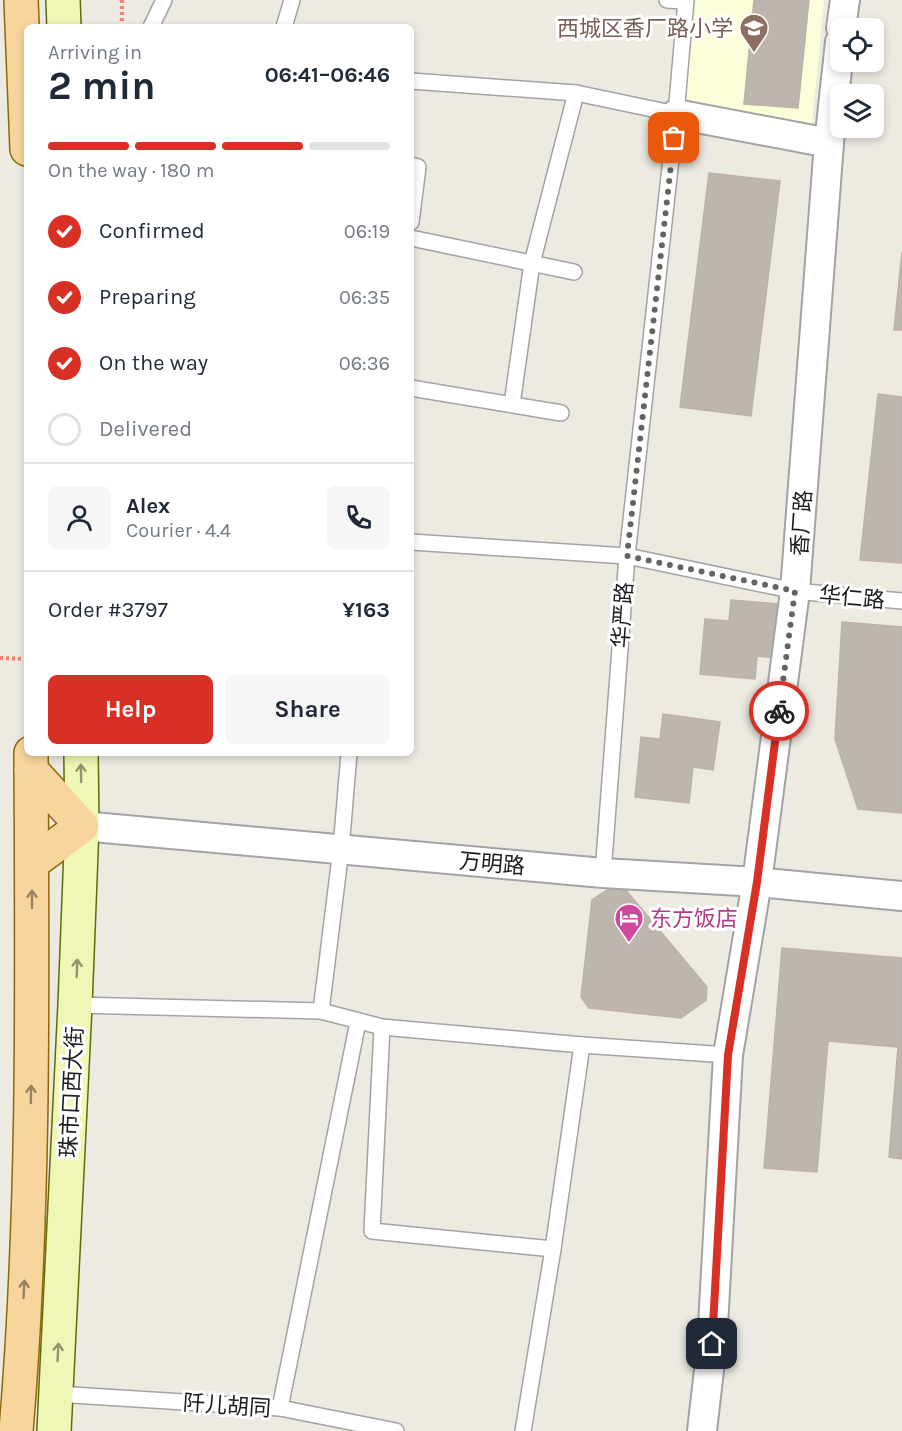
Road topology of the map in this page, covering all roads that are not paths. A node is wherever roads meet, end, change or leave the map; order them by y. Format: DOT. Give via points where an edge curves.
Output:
graph roads {
  1 [pos="21,0"];
  2 [pos="63,0"];
  3 [pos="164,0"];
  4 [pos="292,0"];
  5 [pos="667,0"];
  6 [pos="845,0"];
  7 [pos="686,1"];
  8 [pos="843,18"];
  9 [pos="64,24"];
  10 [pos="152,24"];
  11 [pos="285,24"];
  12 [pos="837,72"];
  13 [pos="24,74"];
  14 [pos="414,81"];
  15 [pos="576,93"];
  16 [pos="676,114"];
  17 [pos="829,143"];
  18 [pos="414,165"];
  19 [pos="414,198"];
  20 [pos="414,239"];
  21 [pos="532,263"];
  22 [pos="574,272"];
  23 [pos="414,388"];
  24 [pos="512,404"];
  25 [pos="561,413"];
  26 [pos="414,542"];
  27 [pos="627,556"];
  28 [pos="795,591"];
  29 [pos="902,601"];
  30 [pos="81,756"];
  31 [pos="349,756"];
  32 [pos="31,762"];
  33 [pos="82,826"];
  34 [pos="341,849"];
  35 [pos="32,863"];
  36 [pos="603,873"];
  37 [pos="757,882"];
  38 [pos="902,896"];
  39 [pos="75,1005"];
  40 [pos="321,1011"];
  41 [pos="358,1022"];
  42 [pos="382,1027"];
  43 [pos="582,1045"];
  44 [pos="728,1055"];
  45 [pos="553,1249"];
  46 [pos="56,1394"];
  47 [pos="280,1408"];
  48 [pos="16,1431"];
  49 [pos="54,1431"];
  50 [pos="396,1431"];
  51 [pos="523,1431"];
  52 [pos="702,1431"];
  1 -- 13 [label="main road"];
  2 -- 9 [label="street"];
  3 -- 10 [label="lane"];
  4 -- 11 [label="lane"];
  5 -- 7 [label="lane"];
  6 -- 8 [label="street"];
  7 -- 16 [label="lane, 华严路"];
  12 -- 17 [label="street, 香厂路"];
  14 -- 15 [label="lane"];
  15 -- 16 [label="lane"];
  15 -- 21 [label="lane"];
  16 -- 17 [label="street"];
  16 -- 27 [label="lane, 华严路"];
  17 -- 28 [label="street, 香厂路"];
  18 -- 19 [label="lane" via="418,166"];
  20 -- 21 [label="lane"];
  21 -- 22 [label="lane"];
  21 -- 24 [label="lane"];
  23 -- 24 [label="lane"];
  24 -- 25 [label="lane"];
  26 -- 27 [label="lane, 华仁路"];
  27 -- 28 [label="lane, 华仁路"];
  27 -- 36 [label="lane, 华严路"];
  28 -- 29 [label="lane, 华仁路"];
  28 -- 37 [label="street, 香厂路"];
  33 -- 30 [label="street, 珠市口西大街, one-way"];
  31 -- 34 [label="lane"];
  32 -- 33 [label="main road"];
  32 -- 35 [label="main road, 珠市口西大街"];
  33 -- 34 [label="street, 万明路"];
  33 -- 35 [label="main road"];
  39 -- 33 [label="street, 珠市口西大街, one-way"];
  34 -- 36 [label="street, 万明路"];
  34 -- 40 [label="lane"];
  48 -- 35 [label="main road, 珠市口西大街, one-way" via="29,1186"];
  36 -- 37 [label="street, 万明路"];
  37 -- 38 [label="street, 万明路"];
  37 -- 44 [label="street, 香厂路"];
  39 -- 40 [label="lane"];
  46 -- 39 [label="street, 珠市口西大街, one-way"];
  40 -- 41 [label="lane"];
  41 -- 42 [label="lane"];
  41 -- 47 [label="lane"];
  42 -- 43 [label="lane"];
  42 -- 45 [label="lane" via="372,1231"];
  43 -- 44 [label="lane"];
  43 -- 45 [label="lane"];
  44 -- 52 [label="street, 香厂路" via="712,1344"];
  45 -- 51 [label="lane"];
  46 -- 47 [label="lane, 阡儿胡同"];
  46 -- 49 [label="street, 珠市口西大街"];
  47 -- 50 [label="lane, 阡儿胡同"];
}
